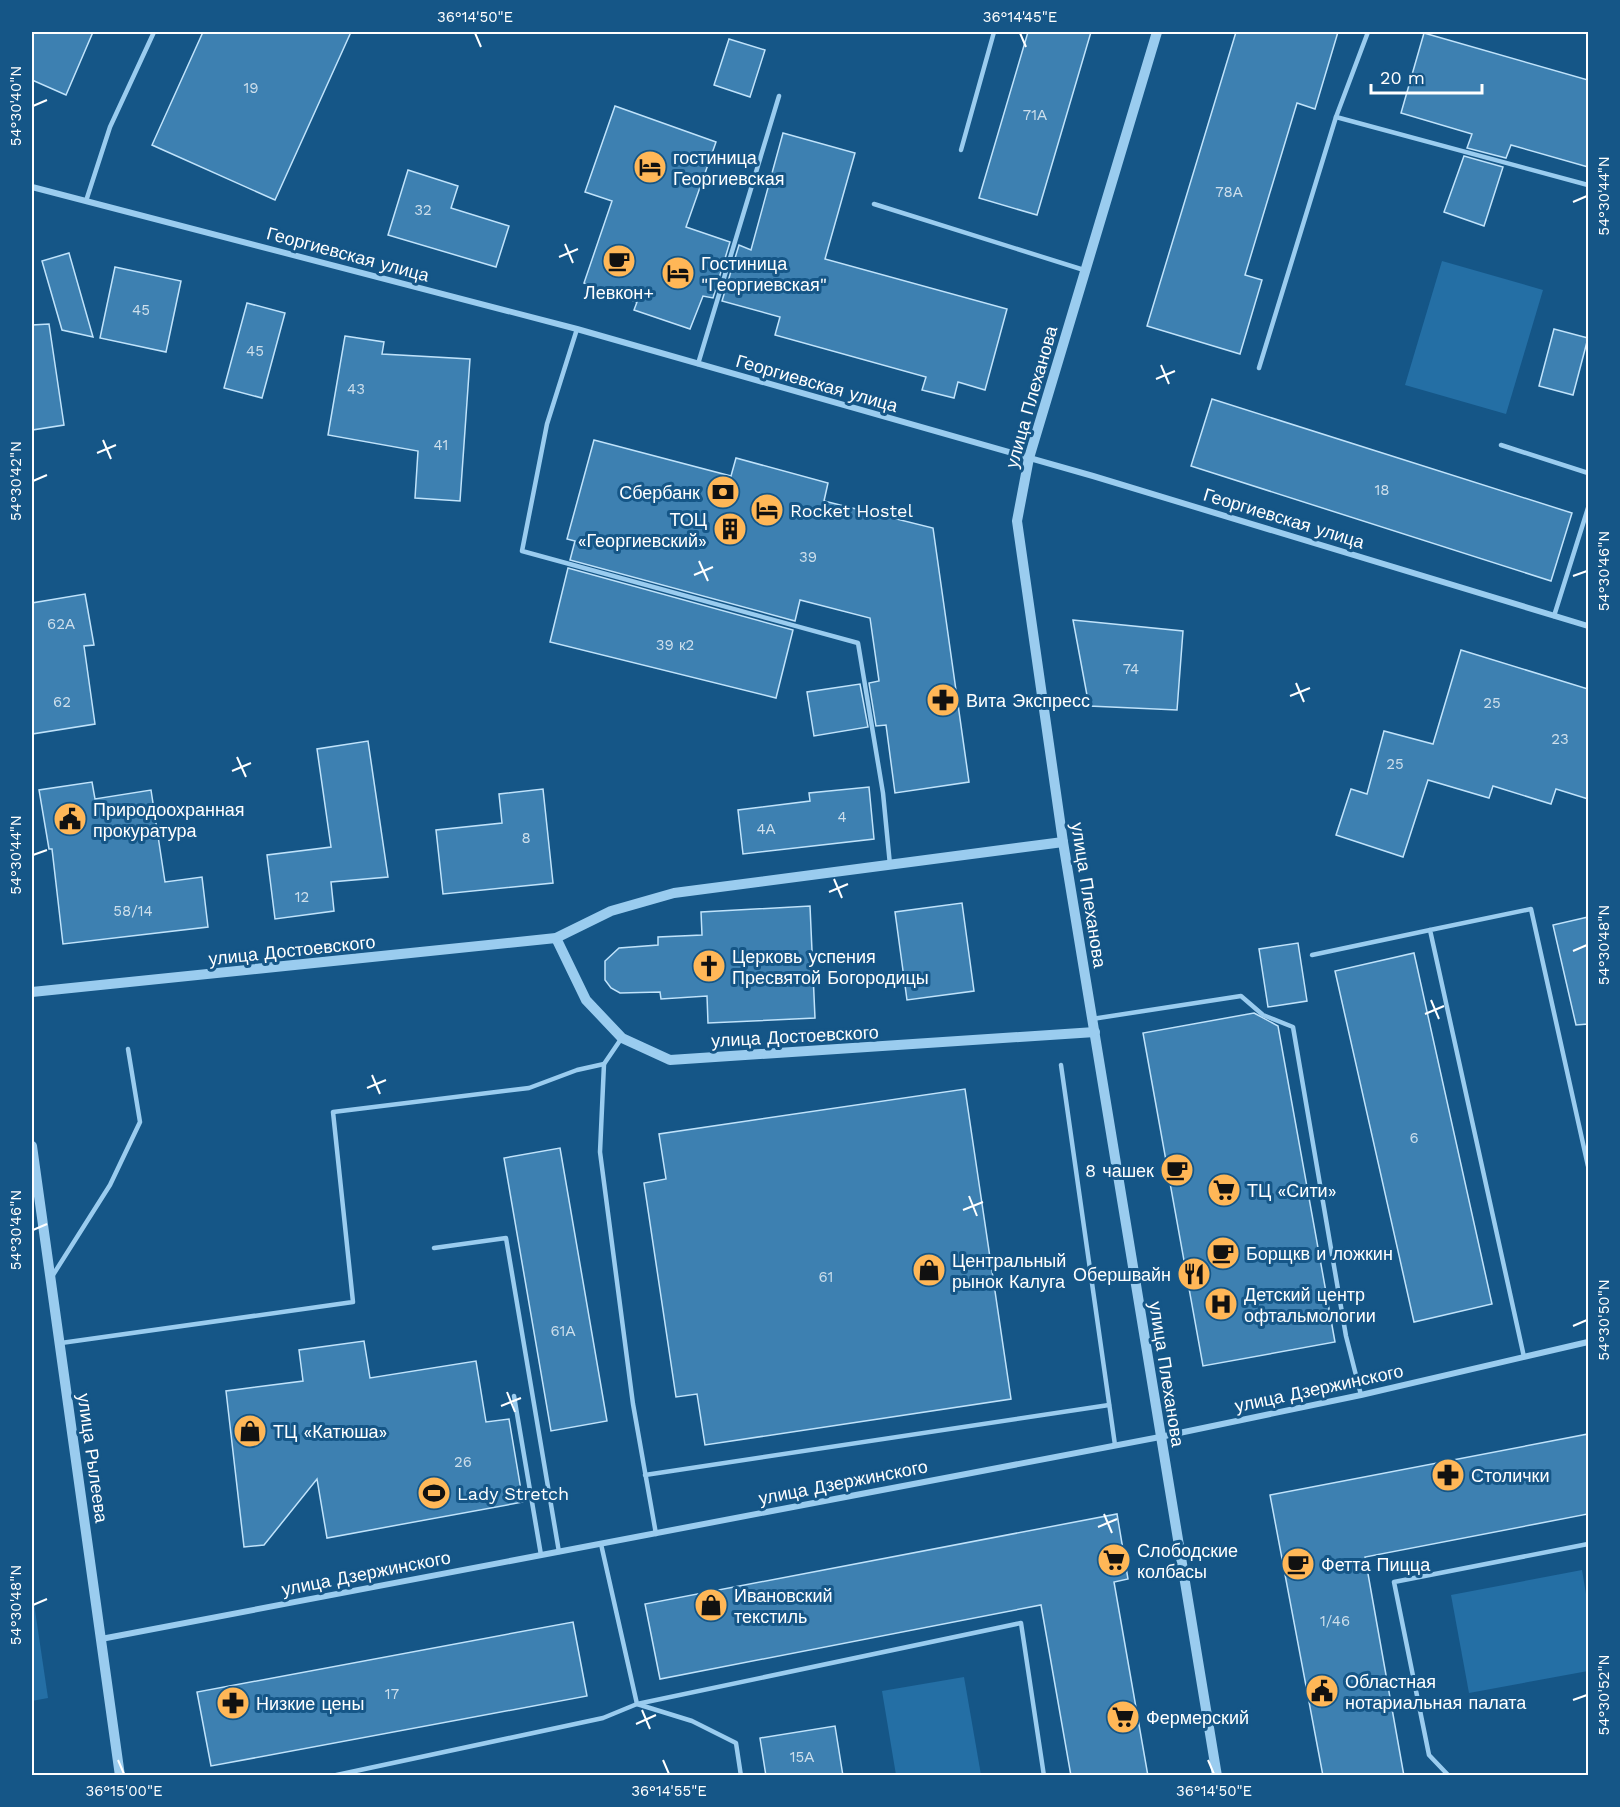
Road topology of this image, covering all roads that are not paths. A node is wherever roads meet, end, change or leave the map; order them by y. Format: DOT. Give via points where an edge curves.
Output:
graph roads {
  1 [pos="154,32"];
  2 [pos="994,32"];
  3 [pos="1157,32"];
  4 [pos="1368,32"];
  5 [pos="779,96"];
  6 [pos="1336,117"];
  7 [pos="961,150"];
  8 [pos="1588,185"];
  9 [pos="32,187"];
  10 [pos="86,201"];
  11 [pos="874,204"];
  12 [pos="1084,270"];
  13 [pos="577,329"];
  14 [pos="698,364"];
  15 [pos="1259,369"];
  16 [pos="1501,445"];
  17 [pos="1029,458"];
  18 [pos="1588,473"];
  19 [pos="1588,508"];
  20 [pos="1554,616"];
  21 [pos="1588,626"];
  22 [pos="1063,842"];
  23 [pos="890,865"];
  24 [pos="1430,930"];
  25 [pos="556,938"];
  26 [pos="1312,955"];
  27 [pos="32,992"];
  28 [pos="1092,1019"];
  29 [pos="1095,1032"];
  30 [pos="621,1038"];
  31 [pos="128,1049"];
  32 [pos="604,1064"];
  33 [pos="1061,1065"];
  34 [pos="32,1146"];
  35 [pos="1588,1166"];
  36 [pos="434,1248"];
  37 [pos="52,1277"];
  38 [pos="1588,1342"];
  39 [pos="61,1343"];
  40 [pos="1524,1357"];
  41 [pos="1361,1395"];
  42 [pos="514,1396"];
  43 [pos="1109,1405"];
  44 [pos="1160,1437"];
  45 [pos="1115,1445"];
  46 [pos="645,1475"];
  47 [pos="656,1534"];
  48 [pos="601,1544"];
  49 [pos="1588,1544"];
  50 [pos="560,1552"];
  51 [pos="541,1555"];
  52 [pos="101,1639"];
  53 [pos="637,1704"];
  54 [pos="120,1776"];
  55 [pos="332,1776"];
  56 [pos="741,1776"];
  57 [pos="1044,1776"];
  58 [pos="1217,1776"];
  59 [pos="1449,1776"];
  1 -- 10 [label="lane" via="110,127"];
  2 -- 7 [label="lane"];
  3 -- 12 [label="street, улица Плеханова"];
  4 -- 6 [label="lane"];
  5 -- 14 [label="lane"];
  6 -- 8 [label="lane"];
  6 -- 15 [label="lane"];
  9 -- 10 [label="street, Георгиевская улица"];
  10 -- 13 [label="street, Георгиевская улица"];
  11 -- 12 [label="lane"];
  12 -- 17 [label="street, улица Плеханова"];
  13 -- 14 [label="street, Георгиевская улица"];
  13 -- 23 [label="lane" via="547,424 522,550 858,643 883,793"];
  14 -- 17 [label="street, Георгиевская улица"];
  16 -- 18 [label="lane"];
  17 -- 20 [label="street, Георгиевская улица"];
  17 -- 22 [label="street, улица Плеханова" via="1017,521"];
  19 -- 20 [label="lane"];
  20 -- 21 [label="street, Георгиевская улица"];
  22 -- 23 [label="street, улица Достоевского"];
  22 -- 28 [label="street, улица Плеханова"];
  23 -- 25 [label="street, улица Достоевского" via="674,893 611,911"];
  24 -- 26 [label="lane"];
  24 -- 35 [label="lane" via="1531,909"];
  24 -- 40 [label="lane"];
  25 -- 27 [label="street, улица Достоевского"];
  25 -- 30 [label="street, улица Достоевского" via="586,1000"];
  28 -- 29 [label="street, улица Плеханова"];
  28 -- 41 [label="lane" via="1241,996 1263,1015 1293,1027 1346,1336"];
  29 -- 30 [label="street, улица Достоевского" via="670,1060"];
  29 -- 44 [label="street, улица Плеханова"];
  30 -- 32 [label="lane"];
  31 -- 37 [label="lane" via="140,1122 110,1185"];
  32 -- 39 [label="lane" via="529,1088 333,1112 353,1302"];
  32 -- 46 [label="lane" via="600,1152"];
  33 -- 43 [label="lane"];
  34 -- 37 [label="street, улица Рылеева"];
  36 -- 50 [label="lane" via="506,1238"];
  37 -- 39 [label="street, улица Рылеева"];
  38 -- 40 [label="street, улица Дзержинского"];
  39 -- 52 [label="street, улица Рылеева"];
  40 -- 41 [label="street, улица Дзержинского"];
  41 -- 44 [label="street, улица Дзержинского"];
  42 -- 51 [label="lane"];
  43 -- 45 [label="lane"];
  43 -- 46 [label="lane"];
  44 -- 45 [label="street, улица Дзержинского"];
  44 -- 58 [label="street, улица Плеханова"];
  45 -- 47 [label="street, улица Дзержинского"];
  46 -- 47 [label="lane"];
  47 -- 48 [label="street, улица Дзержинского"];
  48 -- 50 [label="street, улица Дзержинского"];
  48 -- 53 [label="lane"];
  49 -- 59 [label="lane" via="1394,1582 1429,1755"];
  50 -- 51 [label="street, улица Дзержинского"];
  51 -- 52 [label="street, улица Дзержинского"];
  52 -- 54 [label="street, улица Рылеева"];
  53 -- 55 [label="lane" via="603,1718"];
  53 -- 56 [label="lane" via="692,1721 736,1743"];
  53 -- 57 [label="lane" via="1021,1623"];
}
